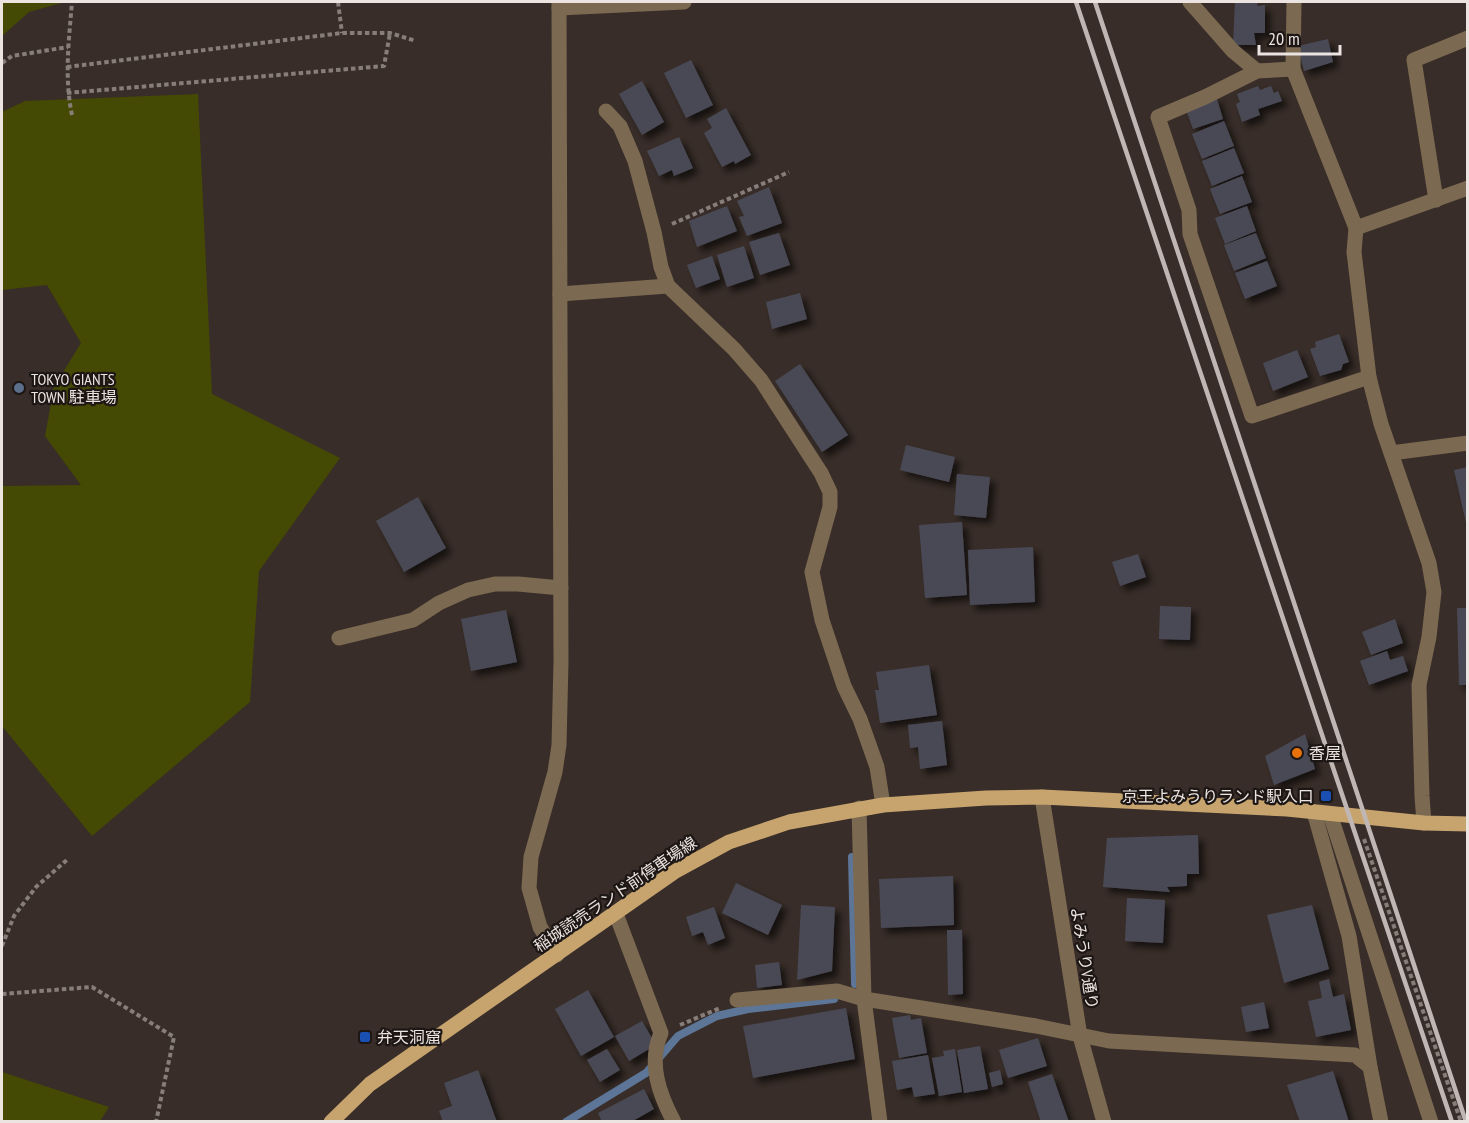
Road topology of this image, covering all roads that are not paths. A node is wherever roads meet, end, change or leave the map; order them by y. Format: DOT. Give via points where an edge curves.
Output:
graph roads {
  1 [pos="684,2"];
  2 [pos="1190,2"];
  3 [pos="1294,2"];
  4 [pos="559,5"];
  5 [pos="1467,38"];
  6 [pos="1293,69"];
  7 [pos="1257,71"];
  8 [pos="606,111"];
  9 [pos="1467,188"];
  10 [pos="1436,200"];
  11 [pos="1356,228"];
  12 [pos="668,286"];
  13 [pos="560,294"];
  14 [pos="1369,378"];
  15 [pos="1467,443"];
  16 [pos="1391,453"];
  17 [pos="561,588"];
  18 [pos="339,638"];
  19 [pos="1041,797"];
  20 [pos="883,805"];
  21 [pos="859,808"];
  22 [pos="1314,812"];
  23 [pos="1330,814"];
  24 [pos="1424,823"];
  25 [pos="1467,824"];
  26 [pos="615,914"];
  27 [pos="557,955"];
  28 [pos="864,999"];
  29 [pos="737,1000"];
  30 [pos="1080,1036"];
  31 [pos="1370,1067"];
  32 [pos="331,1122"];
  33 [pos="674,1122"];
  34 [pos="880,1122"];
  35 [pos="1104,1122"];
  36 [pos="1381,1122"];
  37 [pos="1431,1122"];
  1 -- 4 [label="street"];
  2 -- 7 [label="street" via="1233,51"];
  3 -- 6 [label="street"];
  4 -- 13 [label="street"];
  5 -- 10 [label="street" via="1414,60"];
  6 -- 7 [label="street"];
  6 -- 11 [label="street"];
  7 -- 14 [label="street" via="1158,117 1189,210 1190,234 1252,416"];
  8 -- 12 [label="street" via="620,126 635,161"];
  9 -- 10 [label="street"];
  10 -- 11 [label="street"];
  11 -- 14 [label="street" via="1354,252"];
  12 -- 13 [label="street"];
  12 -- 20 [label="street" via="761,380 830,492 830,507 813,572 822,620 877,767"];
  13 -- 17 [label="street"];
  14 -- 16 [label="street"];
  15 -- 16 [label="street"];
  16 -- 24 [label="street" via="1429,563 1434,592 1419,685"];
  17 -- 18 [label="street" via="495,584 468,590 413,620"];
  17 -- 27 [label="street" via="559,745 531,857 529,888 536,919"];
  19 -- 20 [label="main road, 稲城読売ランド前停車場線"];
  19 -- 22 [label="main road, 稲城読売ランド前停車場線"];
  19 -- 30 [label="street, よみうりV通り"];
  20 -- 21 [label="main road, 稲城読売ランド前停車場線"];
  21 -- 26 [label="main road, 稲城読売ランド前停車場線" via="789,822 729,842 674,872"];
  21 -- 28 [label="street"];
  22 -- 23 [label="main road, 稲城読売ランド前停車場線"];
  22 -- 31 [label="street" via="1349,936"];
  23 -- 24 [label="main road, 稲城読売ランド前停車場線"];
  23 -- 37 [label="street"];
  24 -- 25 [label="main road, 稲城読売ランド前停車場線"];
  26 -- 27 [label="main road, 稲城読売ランド前停車場線"];
  26 -- 33 [label="street" via="659,1039 655,1074 664,1105"];
  27 -- 32 [label="main road, 稲城読売ランド前停車場線" via="370,1083"];
  28 -- 29 [label="street" via="837,991"];
  28 -- 30 [label="street"];
  28 -- 34 [label="street"];
  30 -- 31 [label="street" via="1135,1043 1355,1055"];
  30 -- 35 [label="street, よみうりV通り"];
  31 -- 36 [label="street"];
}
